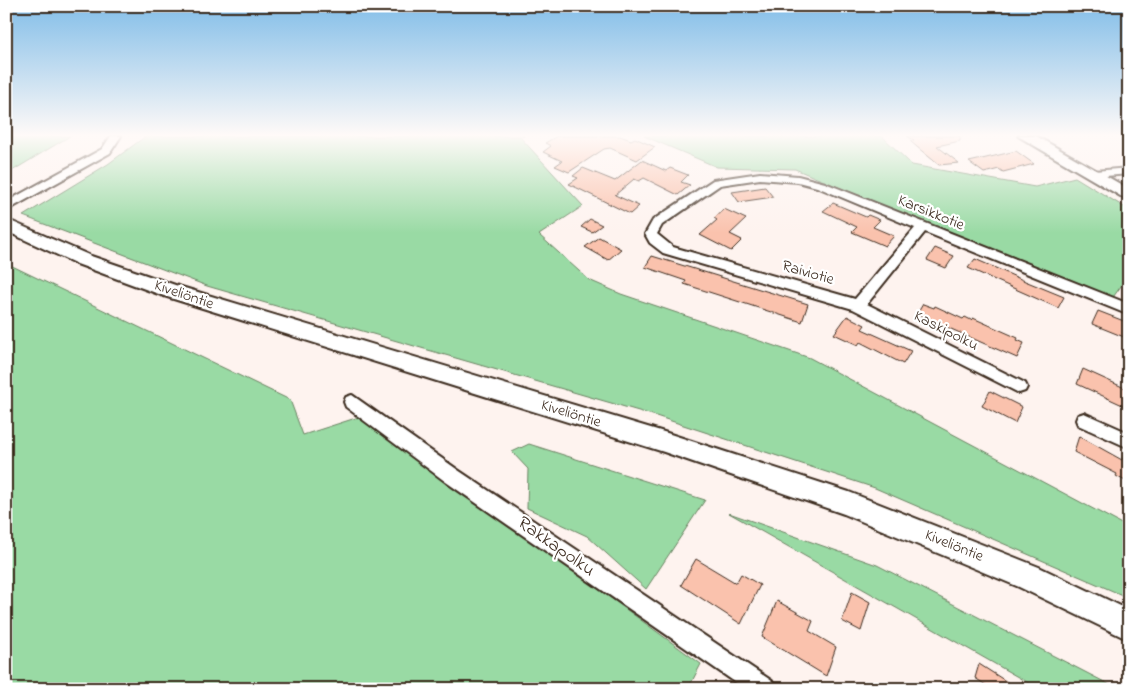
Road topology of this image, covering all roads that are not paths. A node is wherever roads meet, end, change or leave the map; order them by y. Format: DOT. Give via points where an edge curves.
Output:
graph roads {
  1 [pos="75,168"];
  2 [pos="1084,168"];
  3 [pos="1129,171"];
  4 [pos="1094,174"];
  5 [pos="1129,196"];
  6 [pos="6,207"];
  7 [pos="6,224"];
  8 [pos="922,228"];
  9 [pos="654,240"];
  10 [pos="858,305"];
  11 [pos="1129,310"];
  12 [pos="1019,387"];
  13 [pos="352,402"];
  14 [pos="1084,420"];
  15 [pos="1129,441"];
  16 [pos="1129,625"];
  17 [pos="764,689"];
  1 -- 6 [label="street"];
  2 -- 4 [label="street"];
  3 -- 4 [label="street"];
  4 -- 5 [label="street"];
  7 -- 16 [label="street, Kiveliöntie" via="84,260 171,291 664,442 849,504 1029,577"];
  8 -- 9 [label="street, Karsikkotie" via="821,185 798,179 760,176 717,182 657,223 651,234"];
  8 -- 10 [label="street"];
  8 -- 11 [label="street, Karsikkotie"];
  9 -- 10 [label="street, Raiviotie" via="668,250"];
  10 -- 12 [label="street, Kaskipolku"];
  13 -- 17 [label="street, Rakkapolku" via="452,476"];
  14 -- 15 [label="street"];
}
